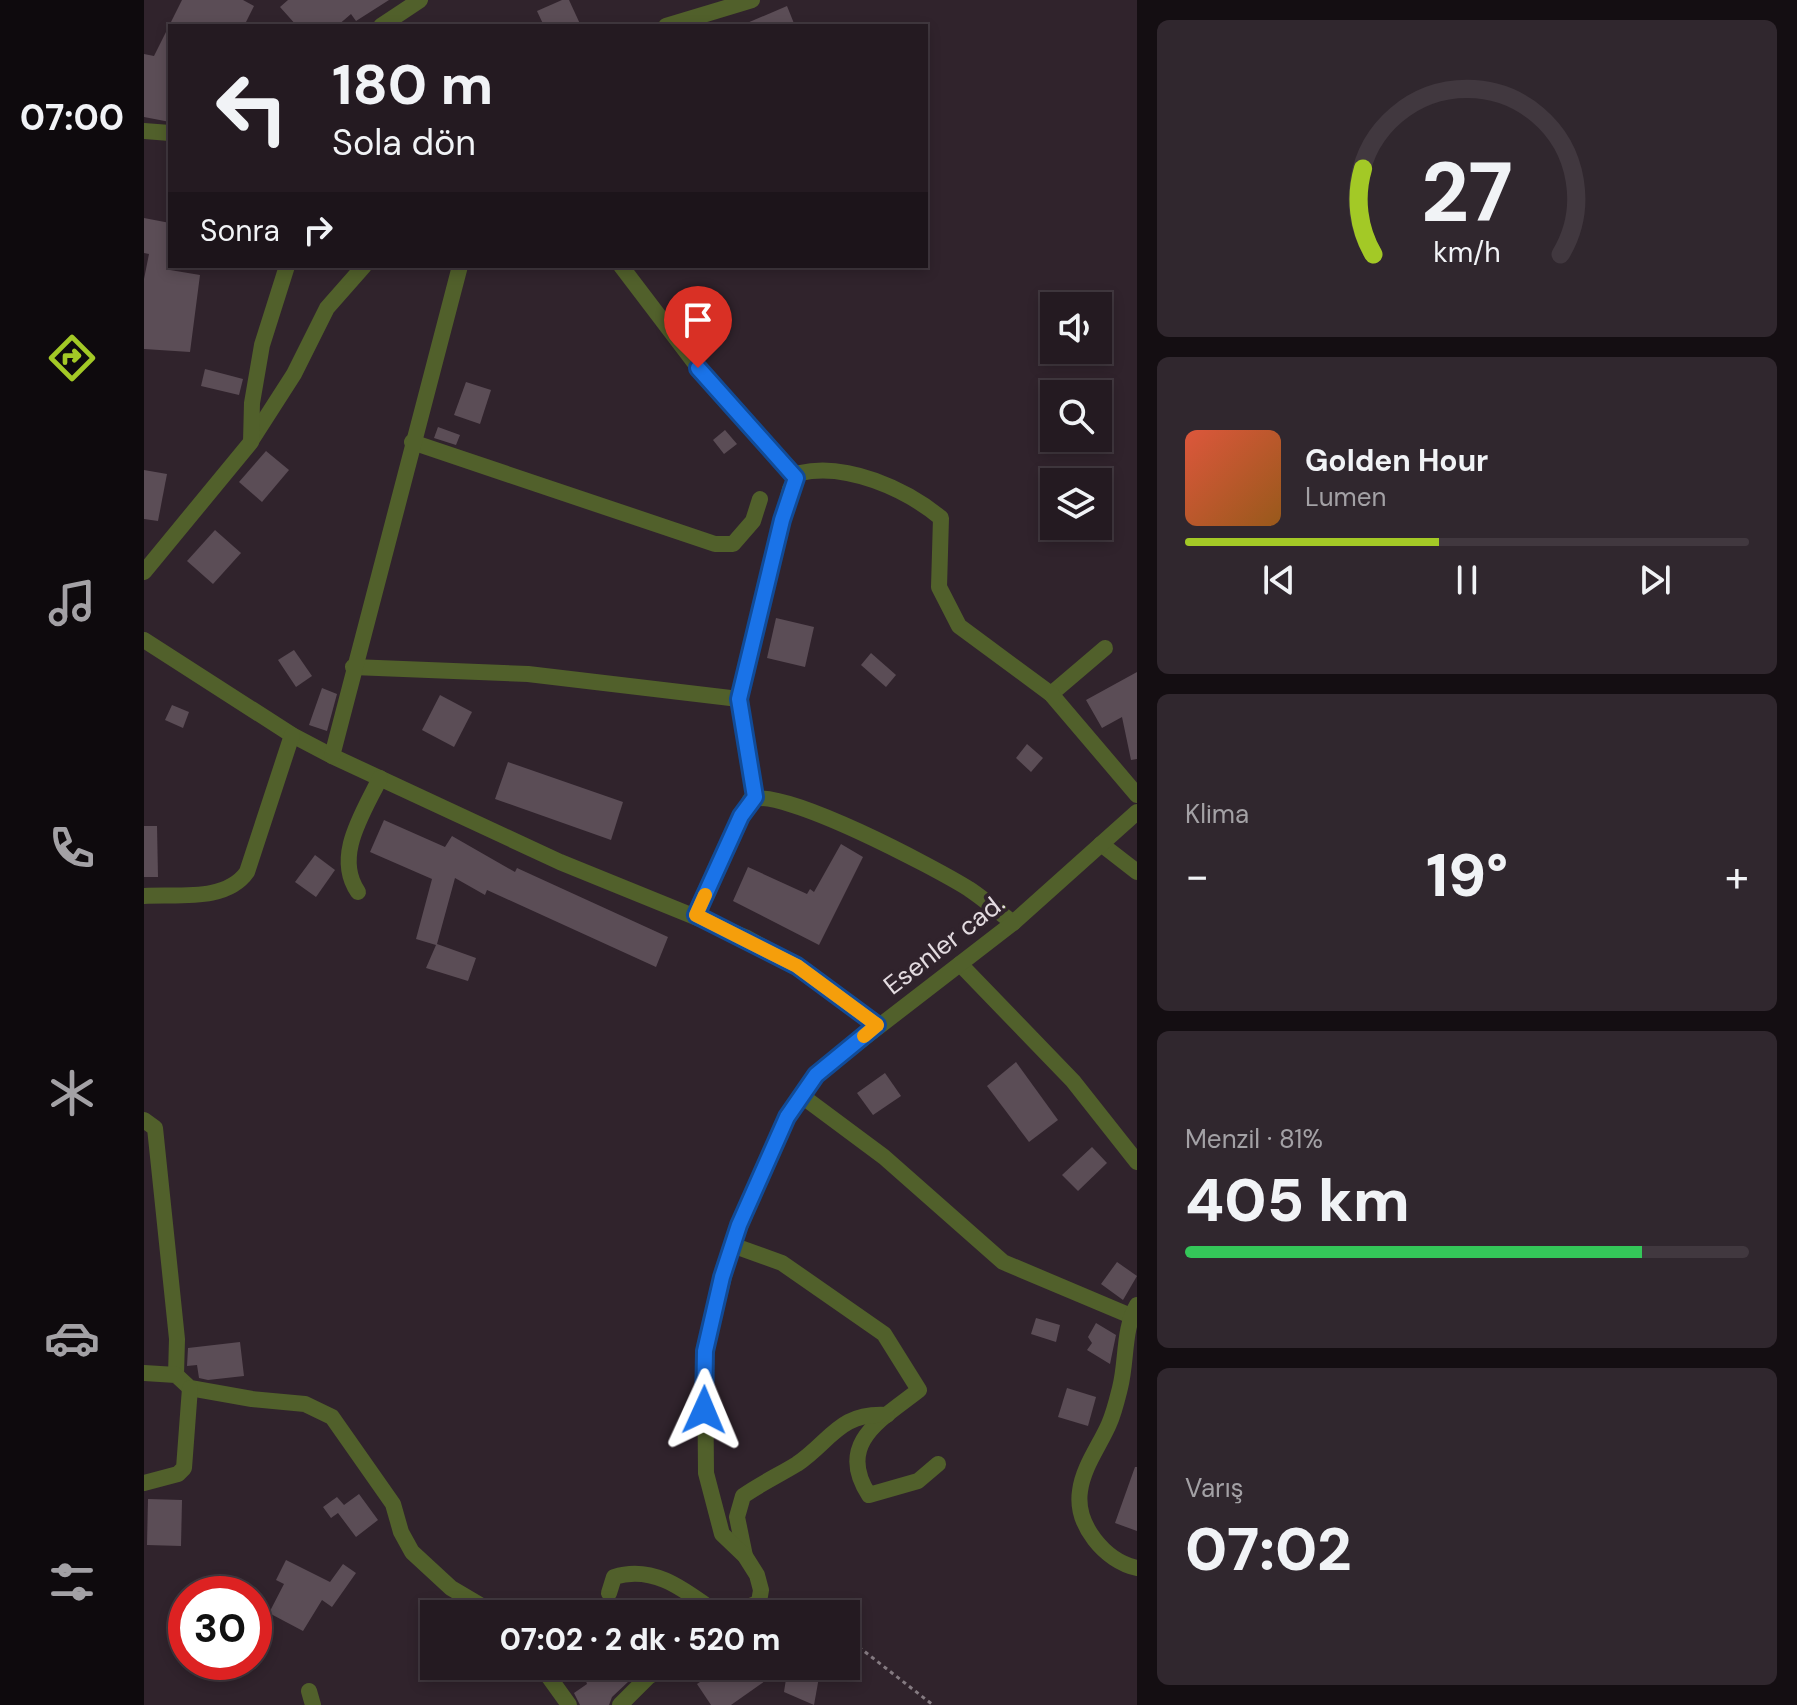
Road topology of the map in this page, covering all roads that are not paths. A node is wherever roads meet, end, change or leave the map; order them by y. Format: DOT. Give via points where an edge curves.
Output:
graph roads {
  1 [pos="420,0"];
  2 [pos="752,0"];
  3 [pos="384,24"];
  4 [pos="673,24"];
  5 [pos="144,131"];
  6 [pos="168,133"];
  7 [pos="286,268"];
  8 [pos="362,268"];
  9 [pos="459,268"];
  10 [pos="623,268"];
  11 [pos="251,442"];
  12 [pos="412,442"];
  13 [pos="796,478"];
  14 [pos="760,499"];
  15 [pos="144,572"];
  16 [pos="144,640"];
  17 [pos="1105,648"];
  18 [pos="353,667"];
  19 [pos="1051,694"];
  20 [pos="739,699"];
  21 [pos="292,735"];
  22 [pos="332,756"];
  23 [pos="380,778"];
  24 [pos="1137,795"];
  25 [pos="755,797"];
  26 [pos="1137,812"];
  27 [pos="1101,844"];
  28 [pos="1137,872"];
  29 [pos="358,892"];
  30 [pos="144,896"];
  31 [pos="696,915"];
  32 [pos="1013,923"];
  33 [pos="960,964"];
  34 [pos="877,1025"];
  35 [pos="802,1096"];
  36 [pos="144,1120"];
  37 [pos="1137,1162"];
  38 [pos="732,1245"];
  39 [pos="1134,1310"];
  40 [pos="144,1373"];
  41 [pos="176,1375"];
  42 [pos="190,1388"];
  43 [pos="887,1415"];
  44 [pos="938,1464"];
  45 [pos="144,1483"];
  46 [pos="745,1556"];
  47 [pos="1137,1568"];
  48 [pos="609,1593"];
  49 [pos="471,1600"];
  50 [pos="697,1600"];
  51 [pos="758,1600"];
  52 [pos="551,1680"];
  53 [pos="645,1680"];
  54 [pos="569,1705"];
  55 [pos="620,1705"];
  1 -- 3 [label="street"];
  2 -- 4 [label="street"];
  5 -- 6 [label="street"];
  7 -- 11 [label="street" via="262,345"];
  8 -- 11 [label="street" via="327,308"];
  9 -- 12 [label="street"];
  10 -- 13 [label="street" via="713,387"];
  11 -- 15 [label="street"];
  12 -- 14 [label="street" via="715,544 733,544 744,535"];
  12 -- 18 [label="street"];
  13 -- 19 [label="street" via="811,471 868,478 941,518 939,587 949,611 959,626"];
  13 -- 20 [label="street"];
  16 -- 21 [label="street"];
  17 -- 19 [label="street"];
  18 -- 20 [label="street" via="528,674"];
  18 -- 22 [label="street"];
  19 -- 24 [label="street"];
  20 -- 25 [label="street"];
  21 -- 22 [label="street"];
  21 -- 30 [label="street" via="241,881 220,892"];
  22 -- 23 [label="street"];
  23 -- 29 [label="street" via="350,844 348,867"];
  23 -- 31 [label="street" via="560,862"];
  25 -- 31 [label="street" via="741,816"];
  25 -- 32 [label="street" via="788,801 856,830 967,888"];
  26 -- 27 [label="street, Esenler cad."];
  27 -- 28 [label="street"];
  27 -- 32 [label="street, Esenler cad."];
  31 -- 34 [label="street" via="797,966"];
  32 -- 33 [label="street, Esenler cad."];
  33 -- 34 [label="street, Esenler cad."];
  33 -- 37 [label="street" via="1073,1081"];
  34 -- 35 [label="street, Esenler cad." via="816,1075"];
  35 -- 38 [label="street, Esenler cad." via="787,1117"];
  35 -- 39 [label="street" via="884,1157 1003,1262"];
  36 -- 41 [label="street" via="155,1128 177,1339"];
  38 -- 43 [label="street" via="782,1263 884,1334 919,1390"];
  38 -- 46 [label="street, Esenler cad." via="705,1351 706,1473 722,1534"];
  39 -- 47 [label="street" via="1111,1421 1079,1492 1095,1542 1110,1557"];
  40 -- 41 [label="street"];
  41 -- 42 [label="street"];
  42 -- 45 [label="street" via="184,1468"];
  42 -- 49 [label="street" via="305,1404 332,1417 393,1504 412,1552"];
  43 -- 44 [label="street" via="876,1423 854,1460 869,1495 918,1481"];
  43 -- 46 [label="street" via="853,1418 798,1463 743,1496 737,1517"];
  46 -- 51 [label="street, Esenler cad." via="757,1575"];
  48 -- 50 [label="street" via="614,1577 630,1572 668,1580"];
  52 -- 54 [label="street"];
  53 -- 55 [label="street"];
}
